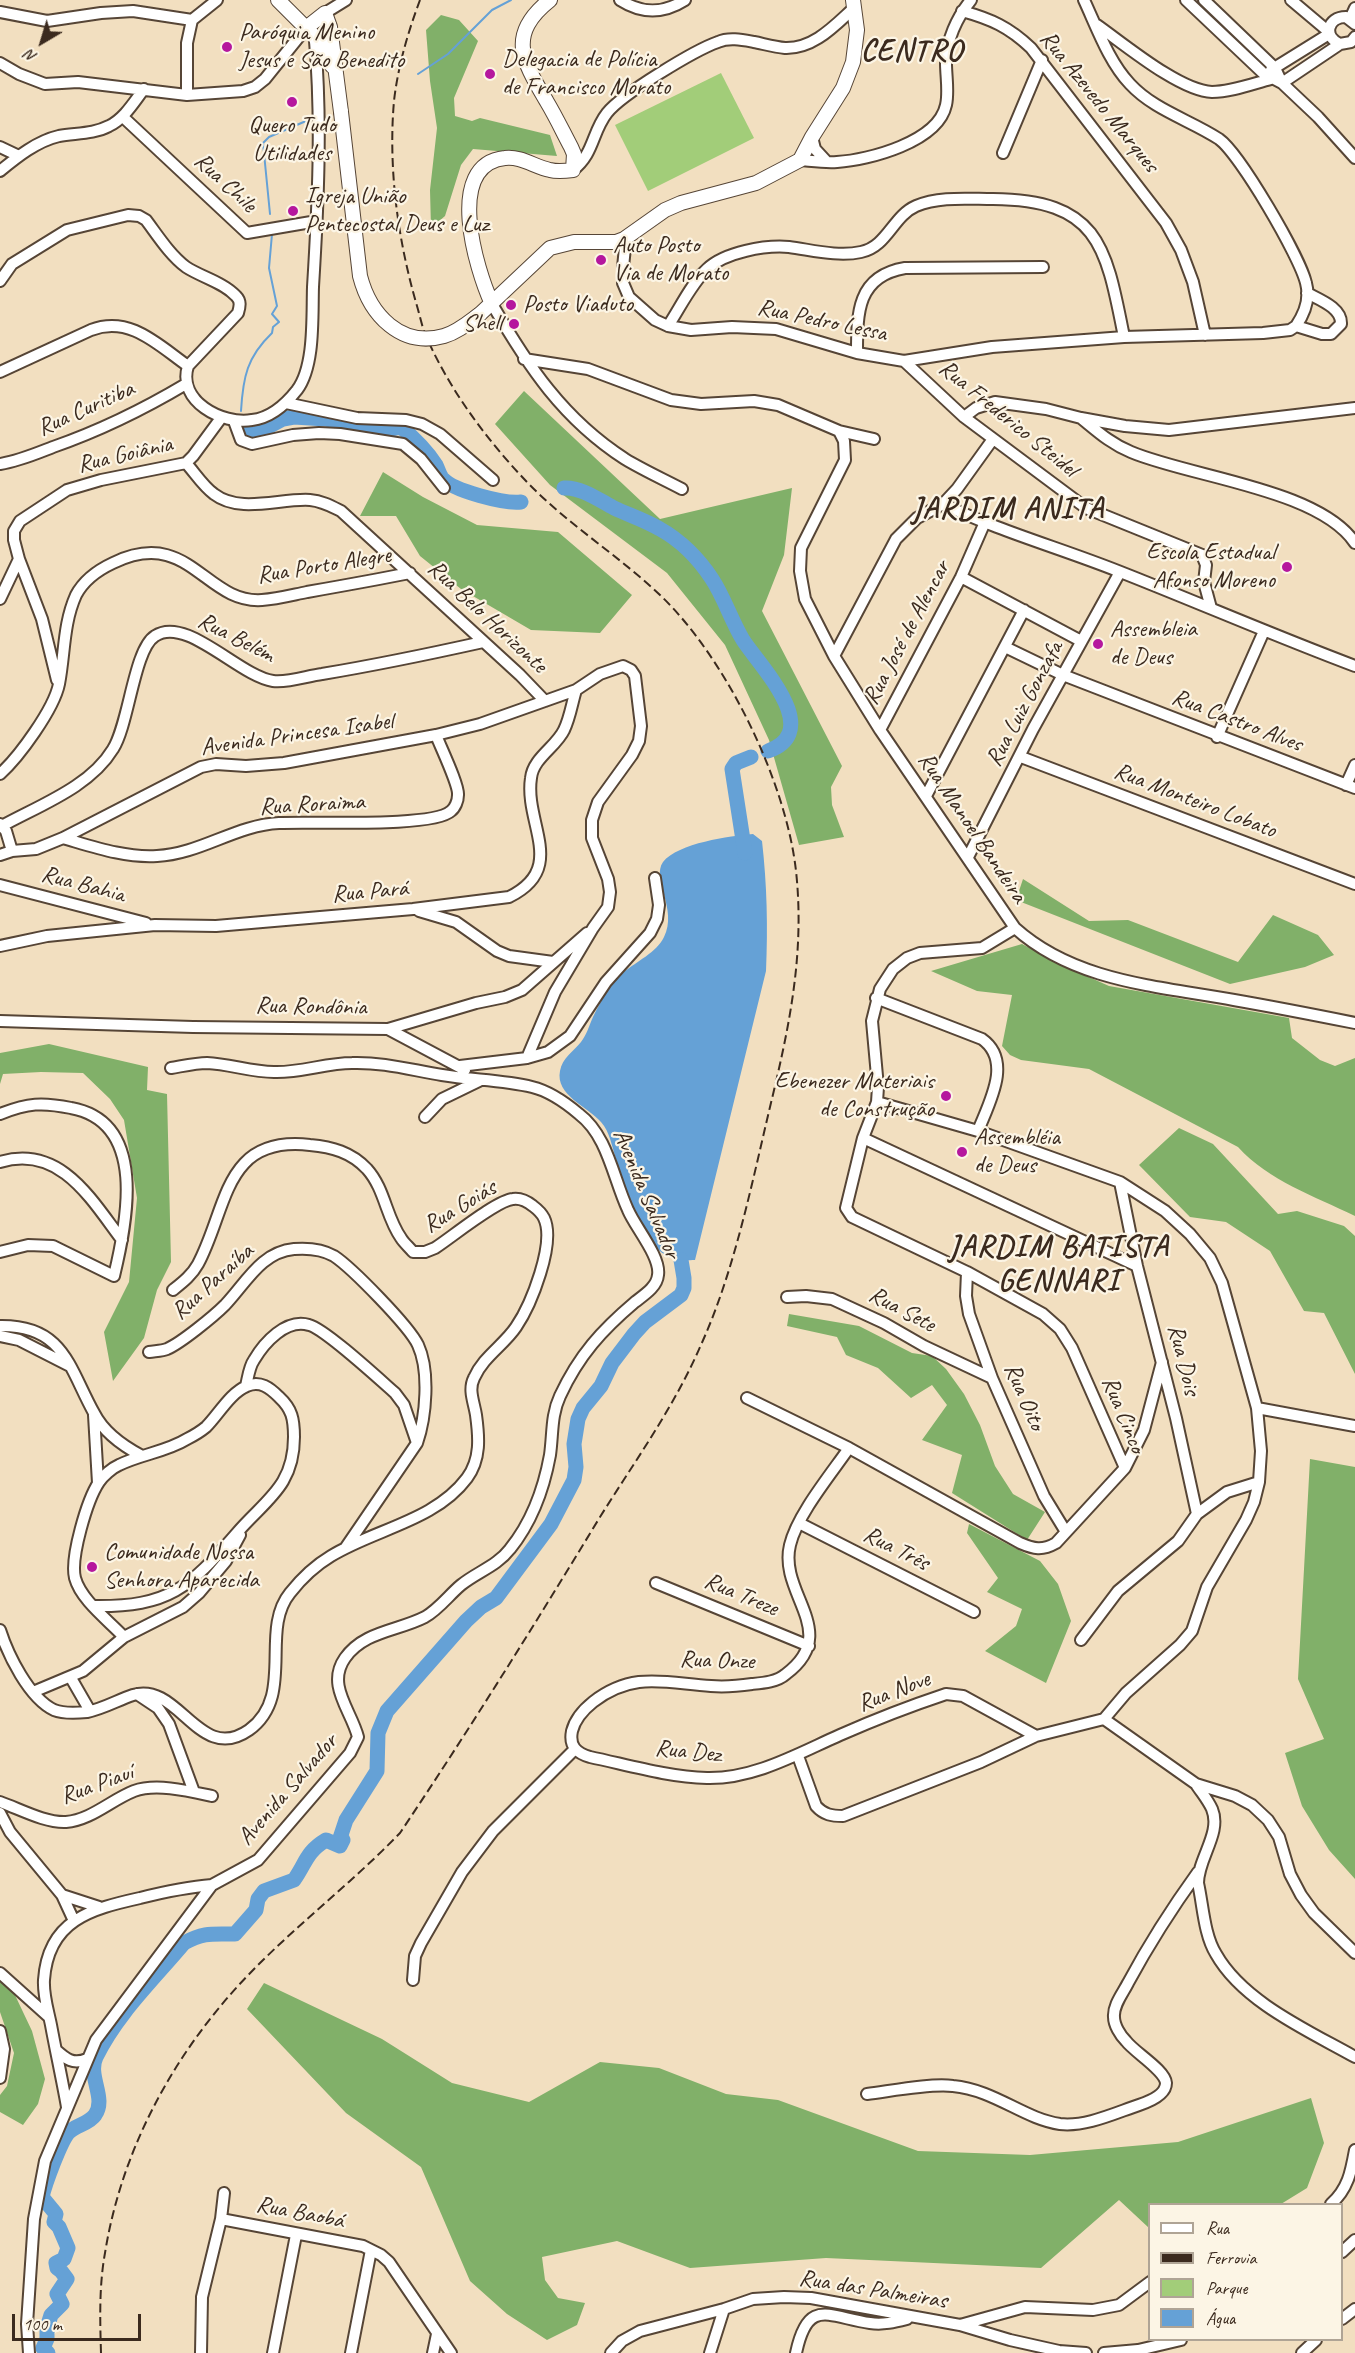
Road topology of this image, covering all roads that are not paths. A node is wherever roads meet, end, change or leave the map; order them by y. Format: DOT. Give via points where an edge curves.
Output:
graph roads {
  1 [pos="217,0"];
  2 [pos="278,0"];
  3 [pos="346,0"];
  4 [pos="550,0"];
  5 [pos="620,0"];
  6 [pos="685,0"];
  7 [pos="971,0"];
  8 [pos="1084,0"];
  9 [pos="1186,0"];
  10 [pos="1204,0"];
  11 [pos="1291,0"];
  12 [pos="854,4"];
  13 [pos="1355,8"];
  14 [pos="962,11"];
  15 [pos="0,12"];
  16 [pos="325,13"];
  17 [pos="192,20"];
  18 [pos="1352,21"];
  19 [pos="1095,23"];
  20 [pos="311,33"];
  21 [pos="1329,33"];
  22 [pos="1350,43"];
  23 [pos="1042,60"];
  24 [pos="0,63"];
  25 [pos="1275,68"];
  26 [pos="336,73"];
  27 [pos="1267,76"];
  28 [pos="1282,83"];
  29 [pos="144,89"];
  30 [pos="187,95"];
  31 [pos="123,117"];
  32 [pos="812,136"];
  33 [pos="0,147"];
  34 [pos="1003,153"];
  35 [pos="19,156"];
  36 [pos="1355,158"];
  37 [pos="800,160"];
  38 [pos="827,162"];
  39 [pos="573,170"];
  40 [pos="0,171"];
  41 [pos="317,221"];
  42 [pos="626,238"];
  43 [pos="1043,267"];
  44 [pos="0,281"];
  45 [pos="1308,293"];
  46 [pos="492,304"];
  47 [pos="668,326"];
  48 [pos="1296,326"];
  49 [pos="1205,336"];
  50 [pos="1124,338"];
  51 [pos="857,353"];
  52 [pos="524,359"];
  53 [pos="904,361"];
  54 [pos="188,366"];
  55 [pos="0,372"];
  56 [pos="186,384"];
  57 [pos="286,403"];
  58 [pos="1355,408"];
  59 [pos="964,417"];
  60 [pos="221,418"];
  61 [pos="1081,418"];
  62 [pos="234,421"];
  63 [pos="839,431"];
  64 [pos="874,439"];
  65 [pos="993,439"];
  66 [pos="186,463"];
  67 [pos="0,464"];
  68 [pos="493,480"];
  69 [pos="444,488"];
  70 [pos="682,489"];
  71 [pos="943,504"];
  72 [pos="985,522"];
  73 [pos="1355,543"];
  74 [pos="19,559"];
  75 [pos="1120,572"];
  76 [pos="410,573"];
  77 [pos="961,577"];
  78 [pos="1204,582"];
  79 [pos="0,599"];
  80 [pos="1188,600"];
  81 [pos="1211,608"];
  82 [pos="1024,610"];
  83 [pos="1264,631"];
  84 [pos="1081,641"];
  85 [pos="483,642"];
  86 [pos="1005,647"];
  87 [pos="834,657"];
  88 [pos="1355,666"];
  89 [pos="1063,675"];
  90 [pos="59,686"];
  91 [pos="576,690"];
  92 [pos="545,701"];
  93 [pos="880,730"];
  94 [pos="436,735"];
  95 [pos="1217,737"];
  96 [pos="1021,757"];
  97 [pos="1355,765"];
  98 [pos="0,774"];
  99 [pos="1351,787"];
  100 [pos="926,796"];
  101 [pos="1,825"];
  102 [pos="63,838"];
  103 [pos="12,851"];
  104 [pos="0,855"];
  105 [pos="968,856"];
  106 [pos="655,878"];
  107 [pos="1355,884"];
  108 [pos="0,885"];
  109 [pos="413,909"];
  110 [pos="154,925"];
  111 [pos="593,928"];
  112 [pos="1016,928"];
  113 [pos="0,946"];
  114 [pos="553,962"];
  115 [pos="876,998"];
  116 [pos="0,1021"];
  117 [pos="1355,1023"];
  118 [pos="388,1029"];
  119 [pos="527,1058"];
  120 [pos="460,1066"];
  121 [pos="171,1068"];
  122 [pos="480,1080"];
  123 [pos="877,1102"];
  124 [pos="0,1114"];
  125 [pos="425,1117"];
  126 [pos="978,1131"];
  127 [pos="863,1138"];
  128 [pos="0,1162"];
  129 [pos="1120,1182"];
  130 [pos="122,1240"];
  131 [pos="0,1252"];
  132 [pos="1137,1266"];
  133 [pos="967,1272"];
  134 [pos="173,1290"];
  135 [pos="787,1297"];
  136 [pos="0,1326"];
  137 [pos="0,1336"];
  138 [pos="149,1352"];
  139 [pos="1162,1362"];
  140 [pos="72,1368"];
  141 [pos="992,1378"];
  142 [pos="246,1386"];
  143 [pos="747,1398"];
  144 [pos="1257,1408"];
  145 [pos="94,1415"];
  146 [pos="1355,1426"];
  147 [pos="417,1443"];
  148 [pos="849,1448"];
  149 [pos="142,1456"];
  150 [pos="1125,1468"];
  151 [pos="1259,1482"];
  152 [pos="98,1483"];
  153 [pos="1197,1514"];
  154 [pos="246,1523"];
  155 [pos="799,1523"];
  156 [pos="1066,1532"];
  157 [pos="346,1548"];
  158 [pos="656,1583"];
  159 [pos="94,1606"];
  160 [pos="974,1612"];
  161 [pos="0,1630"];
  162 [pos="124,1637"];
  163 [pos="1081,1640"];
  164 [pos="809,1646"];
  165 [pos="70,1678"];
  166 [pos="33,1692"];
  167 [pos="137,1694"];
  168 [pos="90,1711"];
  169 [pos="1104,1719"];
  170 [pos="1036,1736"];
  171 [pos="575,1749"];
  172 [pos="798,1756"];
  173 [pos="1196,1784"];
  174 [pos="194,1792"];
  175 [pos="212,1796"];
  176 [pos="0,1802"];
  177 [pos="0,1813"];
  178 [pos="1198,1872"];
  179 [pos="212,1885"];
  180 [pos="184,1887"];
  181 [pos="62,1895"];
  182 [pos="99,1907"];
  183 [pos="196,1907"];
  184 [pos="74,1921"];
  185 [pos="1355,1953"];
  186 [pos="0,1973"];
  187 [pos="413,1980"];
  188 [pos="49,2017"];
  189 [pos="0,2031"];
  190 [pos="56,2049"];
  191 [pos="2,2052"];
  192 [pos="1355,2057"];
  193 [pos="87,2060"];
  194 [pos="0,2078"];
  195 [pos="867,2094"];
  196 [pos="67,2107"];
  197 [pos="1355,2150"];
  198 [pos="224,2193"];
  199 [pos="1333,2203"];
  200 [pos="221,2219"];
  201 [pos="296,2235"];
  202 [pos="1355,2240"];
  203 [pos="371,2250"];
  204 [pos="1343,2250"];
  205 [pos="1148,2284"];
  206 [pos="724,2309"];
  207 [pos="913,2318"];
  208 [pos="960,2325"];
  209 [pos="437,2334"];
  210 [pos="1176,2341"];
  211 [pos="1315,2341"];
  212 [pos="28,2353"];
  213 [pos="201,2353"];
  214 [pos="273,2353"];
  215 [pos="351,2353"];
  216 [pos="433,2353"];
  217 [pos="451,2353"];
  218 [pos="611,2353"];
  219 [pos="710,2353"];
  220 [pos="796,2353"];
  221 [pos="1086,2353"];
  222 [pos="1104,2353"];
  223 [pos="1302,2353"];
  1 -- 17 [label="street"];
  2 -- 20 [label="main road"];
  3 -- 16 [label="street"];
  4 -- 39 [label="main road" via="529,20 522,51 571,147"];
  5 -- 6 [label="street" via="648,11 664,11"];
  7 -- 14 [label="street"];
  8 -- 19 [label="street"];
  9 -- 27 [label="street"];
  10 -- 25 [label="street"];
  11 -- 21 [label="street"];
  12 -- 32 [label="main road" via="857,30 853,62 843,88"];
  12 -- 39 [label="street" via="820,37 805,45 786,48 728,39 683,61 621,99 599,124 584,162"];
  13 -- 18 [label="street"];
  14 -- 23 [label="street, Rua Azevedo Marques" via="1007,27"];
  14 -- 38 [label="street" via="946,54 946,105 936,123 912,142 884,153"];
  15 -- 17 [label="street" via="47,21 133,11"];
  16 -- 20 [label="main road"];
  16 -- 26 [label="main road"];
  17 -- 30 [label="street" via="187,43"];
  18 -- 21 [label="street" via="1337,18"];
  19 -- 27 [label="street" via="1198,90 1227,90"];
  19 -- 45 [label="street" via="1119,71 1131,85 1231,150 1295,259"];
  20 -- 26 [label="main road"];
  20 -- 30 [label="street" via="255,87 243,92"];
  20 -- 41 [label="street" via="319,94"];
  21 -- 22 [label="street" via="1334,41"];
  21 -- 25 [label="street"];
  22 -- 28 [label="street"];
  23 -- 34 [label="street"];
  23 -- 49 [label="street, Rua Azevedo Marques" via="1166,223 1193,282"];
  24 -- 29 [label="street" via="45,84 78,82"];
  25 -- 27 [label="street"];
  25 -- 28 [label="street"];
  26 -- 46 [label="main road, bridge" via="360,276 372,309 386,323 417,338 445,336"];
  27 -- 28 [label="street"];
  28 -- 36 [label="street"];
  29 -- 30 [label="street"];
  29 -- 31 [label="street"];
  31 -- 35 [label="street" via="94,131 46,140"];
  31 -- 41 [label="street, Rua Chile" via="248,232"];
  32 -- 37 [label="main road"];
  32 -- 38 [label="street" via="815,149"];
  33 -- 35 [label="street"];
  35 -- 40 [label="street"];
  37 -- 38 [label="street"];
  37 -- 42 [label="main road" via="756,183 665,210"];
  39 -- 46 [label="main road" via="550,170 514,157 489,163 476,174 469,193 471,233 480,275"];
  41 -- 57 [label="street" via="310,349 298,388"];
  42 -- 46 [label="main road" via="550,248"];
  42 -- 47 [label="street, Rua Pedro Lessa" via="622,267 629,297"];
  43 -- 51 [label="street" via="889,271 874,280 860,303"];
  44 -- 54 [label="street" via="12,264 67,230 139,216 186,267 230,291 240,305 238,313"];
  45 -- 48 [label="street"];
  45 -- 48 [label="street" via="1338,312 1341,324 1331,334"];
  46 -- 52 [label="street"];
  47 -- 50 [label="street" via="707,269 735,254 766,247 862,252 875,246 915,207 958,199 1008,199 1050,206 1080,221 1096,241 1112,275"];
  47 -- 51 [label="street, Rua Pedro Lessa" via="691,330 776,329"];
  48 -- 49 [label="street, Rua Pedro Lessa" via="1263,333"];
  49 -- 50 [label="street, Rua Pedro Lessa"];
  50 -- 53 [label="street, Rua Pedro Lessa" via="992,347"];
  51 -- 53 [label="street, Rua Pedro Lessa"];
  52 -- 63 [label="street" via="588,369 671,400 701,404 765,402"];
  52 -- 70 [label="street" via="551,395 601,441 626,460"];
  53 -- 59 [label="street, Rua Frederico Steidel"];
  54 -- 55 [label="street" via="133,329 116,324 92,330"];
  54 -- 56 [label="street"];
  56 -- 60 [label="street" via="206,409"];
  56 -- 67 [label="street, Rua Curitiba" via="72,441"];
  57 -- 62 [label="street" via="254,420"];
  57 -- 68 [label="street" via="357,418 422,424 440,434"];
  58 -- 61 [label="street" via="1168,430"];
  59 -- 61 [label="street" via="995,402"];
  59 -- 65 [label="street, Rua Frederico Steidel"];
  60 -- 62 [label="street"];
  60 -- 66 [label="street, Rua Goiânia"];
  61 -- 73 [label="street" via="1109,442 1128,452 1304,506 1343,529"];
  62 -- 69 [label="street" via="241,440 252,444 319,433 403,444"];
  63 -- 64 [label="street"];
  63 -- 87 [label="street, Rua Manoel Bandeira" via="845,460 801,548 800,571 805,599"];
  65 -- 71 [label="street"];
  65 -- 78 [label="street, Rua Frederico Steidel" via="1086,508 1202,555 1206,566"];
  66 -- 74 [label="street, Rua Goiânia" via="67,490 20,521 14,531"];
  66 -- 76 [label="street, Rua Belo Horizonte" via="214,494 226,501 326,503 341,511"];
  71 -- 72 [label="street"];
  71 -- 87 [label="street" via="917,518 896,539"];
  72 -- 75 [label="street"];
  72 -- 77 [label="street, Rua José de Alencar"];
  74 -- 79 [label="street"];
  74 -- 90 [label="street, Rua Goiânia" via="42,619"];
  75 -- 80 [label="street"];
  75 -- 84 [label="street, Rua Luiz Gonzafa"];
  76 -- 85 [label="street, Rua Belo Horizonte"];
  76 -- 90 [label="street, Rua Porto Alegre" via="262,600 235,595 171,557 153,552 130,555 90,577 79,590 65,632"];
  77 -- 82 [label="street"];
  77 -- 93 [label="street, Rua José de Alencar"];
  78 -- 80 [label="street"];
  78 -- 81 [label="street, Rua Frederico Steidel"];
  80 -- 81 [label="street"];
  81 -- 83 [label="street"];
  82 -- 84 [label="street"];
  82 -- 86 [label="street"];
  83 -- 88 [label="street"];
  83 -- 95 [label="street"];
  84 -- 89 [label="street, Rua Luiz Gonzafa"];
  85 -- 92 [label="street, Rua Belo Horizonte"];
  85 -- 101 [label="street, Rua Belém" via="386,663 272,681 253,675 193,637 166,630 153,636 144,648 121,734 112,751 80,783"];
  86 -- 89 [label="street, Rua Castro Alves"];
  86 -- 100 [label="street"];
  87 -- 93 [label="street, Rua Manoel Bandeira"];
  89 -- 95 [label="street, Rua Castro Alves"];
  89 -- 96 [label="street, Rua Luiz Gonzafa"];
  90 -- 98 [label="street, Rua Porto Alegre" via="30,738"];
  91 -- 92 [label="street, Avenida Princesa Isabel"];
  91 -- 109 [label="street, Rua Pará" via="564,730 531,777 541,853 534,878 524,890 509,897"];
  91 -- 111 [label="street, Rua Rondônia" via="615,667 631,670 638,686 641,726 636,748 598,802 592,820 592,838 610,892 608,907"];
  92 -- 94 [label="street, Avenida Princesa Isabel"];
  93 -- 100 [label="street, Rua Manoel Bandeira"];
  94 -- 102 [label="street, Avenida Princesa Isabel" via="284,763 201,767"];
  94 -- 102 [label="street, Rua Roraima" via="459,794 450,813 440,817 267,825 183,853 156,856 133,856"];
  95 -- 99 [label="street, Rua Castro Alves"];
  96 -- 105 [label="street, Rua Luiz Gonzafa"];
  96 -- 107 [label="street, Rua Monteiro Lobato"];
  97 -- 99 [label="street"];
  100 -- 105 [label="street, Rua Manoel Bandeira"];
  101 -- 103 [label="street"];
  102 -- 103 [label="street, Avenida Princesa Isabel" via="36,849"];
  103 -- 104 [label="street, Avenida Princesa Isabel"];
  105 -- 112 [label="street, Rua Manoel Bandeira"];
  106 -- 119 [label="street" via="659,905 650,933 606,982 570,1036 548,1052"];
  108 -- 110 [label="street, Rua Bahia"];
  109 -- 110 [label="street, Rua Pará" via="216,926"];
  109 -- 114 [label="street" via="456,922 510,956"];
  110 -- 113 [label="street, Rua Pará" via="47,936"];
  111 -- 114 [label="street, Rua Rondônia"];
  111 -- 119 [label="street, Rua Rondônia" via="555,992"];
  112 -- 115 [label="street" via="982,948 920,953 907,958 893,969"];
  112 -- 117 [label="street, Rua Manoel Bandeira" via="1027,939 1076,966 1130,983"];
  114 -- 118 [label="street, Rua Rondônia" via="522,990"];
  115 -- 123 [label="street" via="872,1039"];
  115 -- 126 [label="street" via="991,1045 998,1067 995,1087"];
  116 -- 118 [label="street, Rua Rondônia"];
  118 -- 120 [label="street, Avenida Salvador"];
  119 -- 120 [label="street"];
  120 -- 122 [label="street, Avenida Salvador"];
  121 -- 122 [label="street" via="206,1063 284,1072 372,1063"];
  122 -- 125 [label="street" via="442,1099"];
  122 -- 179 [label="street, Avenida Salvador" via="534,1087 556,1097 595,1128 628,1212 657,1263 658,1276 653,1288 597,1336 559,1397 544,1483 531,1515 510,1549 427,1616 360,1641 346,1656 339,1667 337,1682 356,1729 357,1743 258,1860"];
  123 -- 126 [label="street"];
  123 -- 127 [label="street, Rua Cinco"];
  124 -- 130 [label="street" via="29,1103 80,1109 101,1119 115,1134 126,1173"];
  126 -- 129 [label="street"];
  127 -- 132 [label="street"];
  127 -- 133 [label="street, Rua Cinco" via="846,1208 849,1213"];
  128 -- 130 [label="street" via="34,1158 56,1166 91,1198"];
  129 -- 132 [label="street, Rua Dois"];
  129 -- 144 [label="street" via="1165,1211 1209,1258 1222,1283"];
  130 -- 131 [label="street" via="114,1276 53,1246 28,1245"];
  132 -- 139 [label="street, Rua Dois"];
  133 -- 141 [label="street, Rua Oito" via="969,1314"];
  133 -- 150 [label="street, Rua Cinco" via="1043,1314 1060,1329 1072,1347"];
  134 -- 157 [label="street, Rua Goiás" via="198,1264 238,1169 253,1156 282,1144 333,1147 349,1154 367,1169 381,1190 401,1238 413,1252 435,1248 503,1201 517,1198 544,1216 548,1233 531,1298 516,1327 474,1378 471,1392 479,1451 470,1474 445,1501"];
  135 -- 141 [label="street, Rua Sete" via="840,1302"];
  136 -- 140 [label="street" via="14,1325 54,1342"];
  137 -- 140 [label="street" via="40,1349"];
  138 -- 147 [label="street, Rua Paraíba" via="168,1348 213,1316 270,1257 313,1249 332,1255 410,1331 418,1346 426,1409"];
  139 -- 150 [label="street" via="1144,1430"];
  139 -- 153 [label="street, Rua Dois"];
  140 -- 145 [label="street"];
  141 -- 156 [label="street, Rua Oito" via="1044,1496"];
  142 -- 147 [label="street" via="253,1361 271,1340 291,1325 309,1324 395,1393 404,1405"];
  142 -- 149 [label="street" via="195,1434 166,1450"];
  142 -- 154 [label="street" via="257,1383 269,1388 294,1417 292,1465 281,1488"];
  143 -- 148 [label="street, Rua Cinco"];
  144 -- 146 [label="street"];
  144 -- 151 [label="street"];
  145 -- 149 [label="street" via="114,1438"];
  145 -- 152 [label="street"];
  147 -- 157 [label="street, Rua Paraíba"];
  148 -- 155 [label="street"];
  148 -- 156 [label="street, Rua Cinco" via="1034,1549 1045,1549"];
  149 -- 152 [label="street" via="119,1465"];
  150 -- 156 [label="street, Rua Cinco"];
  151 -- 153 [label="street" via="1227,1492"];
  151 -- 169 [label="street" via="1246,1520 1207,1587 1192,1631"];
  152 -- 159 [label="street" via="73,1559 76,1578"];
  153 -- 163 [label="street" via="1178,1541 1118,1591"];
  154 -- 159 [label="street" via="210,1563 169,1595 141,1604"];
  154 -- 162 [label="street" via="230,1555 199,1593 183,1607"];
  155 -- 160 [label="street, Rua Três"];
  155 -- 164 [label="street" via="790,1543 789,1571 809,1621"];
  157 -- 167 [label="street" via="328,1557 287,1596 278,1619 270,1699 262,1716 248,1730 222,1738 207,1734 165,1699"];
  158 -- 164 [label="street, Rua Treze"];
  159 -- 162 [label="street"];
  161 -- 166 [label="street"];
  162 -- 165 [label="street"];
  164 -- 171 [label="street, Rua Onze" via="801,1662 784,1676 766,1683 729,1687 647,1680 624,1685 602,1695 585,1709 574,1724 571,1740"];
  165 -- 166 [label="street"];
  165 -- 168 [label="street"];
  166 -- 168 [label="street" via="56,1711"];
  167 -- 168 [label="street"];
  167 -- 174 [label="street" via="158,1708 169,1724"];
  169 -- 170 [label="street"];
  169 -- 173 [label="street"];
  170 -- 172 [label="street, Rua Nove" via="963,1696 946,1694"];
  170 -- 172 [label="street" via="843,1816 831,1816 816,1806"];
  171 -- 172 [label="street, Rua Dez" via="590,1757 706,1778 733,1777"];
  171 -- 187 [label="street" via="493,1831 462,1872 415,1956"];
  173 -- 178 [label="street" via="1215,1816 1214,1830"];
  173 -- 185 [label="street" via="1235,1796 1268,1820 1279,1837 1300,1895"];
  174 -- 175 [label="street, Rua Piauí"];
  174 -- 176 [label="street, Rua Piauí" via="148,1788 135,1791 90,1815 66,1822"];
  177 -- 181 [label="street" via="10,1832"];
  178 -- 192 [label="street" via="1209,1935 1215,1953 1229,1973 1265,2005"];
  178 -- 195 [label="street" via="1148,1946 1114,2017 1126,2042 1166,2080 1159,2095 1147,2103 1084,2122 1062,2124 1045,2121 970,2088 950,2085"];
  179 -- 180 [label="street"];
  179 -- 183 [label="street, Avenida Salvador"];
  180 -- 182 [label="street"];
  180 -- 183 [label="street"];
  181 -- 182 [label="street"];
  181 -- 184 [label="street"];
  182 -- 184 [label="street"];
  183 -- 193 [label="street, Avenida Salvador" via="96,2040"];
  184 -- 188 [label="street" via="62,1932 47,1960 44,1982"];
  186 -- 188 [label="street"];
  188 -- 190 [label="street"];
  189 -- 191 [label="street"];
  190 -- 193 [label="street" via="73,2062"];
  190 -- 196 [label="street"];
  191 -- 194 [label="street"];
  193 -- 196 [label="street, Avenida Salvador"];
  196 -- 212 [label="street, Avenida Salvador" via="45,2161 36,2211"];
  197 -- 199 [label="street" via="1349,2180"];
  198 -- 200 [label="street"];
  200 -- 201 [label="street, Rua Baobá"];
  200 -- 213 [label="street" via="202,2296"];
  201 -- 203 [label="street, Rua Baobá"];
  201 -- 214 [label="street"];
  202 -- 204 [label="street"];
  203 -- 209 [label="street" via="389,2262"];
  203 -- 215 [label="street"];
  205 -- 208 [label="street" via="1119,2305 1093,2310 1025,2307"];
  206 -- 207 [label="street, Rua das Palmeiras" via="753,2299 793,2297"];
  206 -- 218 [label="street, Rua das Palmeiras" via="640,2331"];
  206 -- 219 [label="street"];
  207 -- 208 [label="street, Rua das Palmeiras"];
  207 -- 220 [label="street" via="884,2324 827,2314 814,2316 800,2335"];
  208 -- 221 [label="street, Rua das Palmeiras" via="1040,2347"];
  209 -- 216 [label="street"];
  209 -- 217 [label="street"];
  210 -- 222 [label="street"];
  211 -- 223 [label="street"];
}
